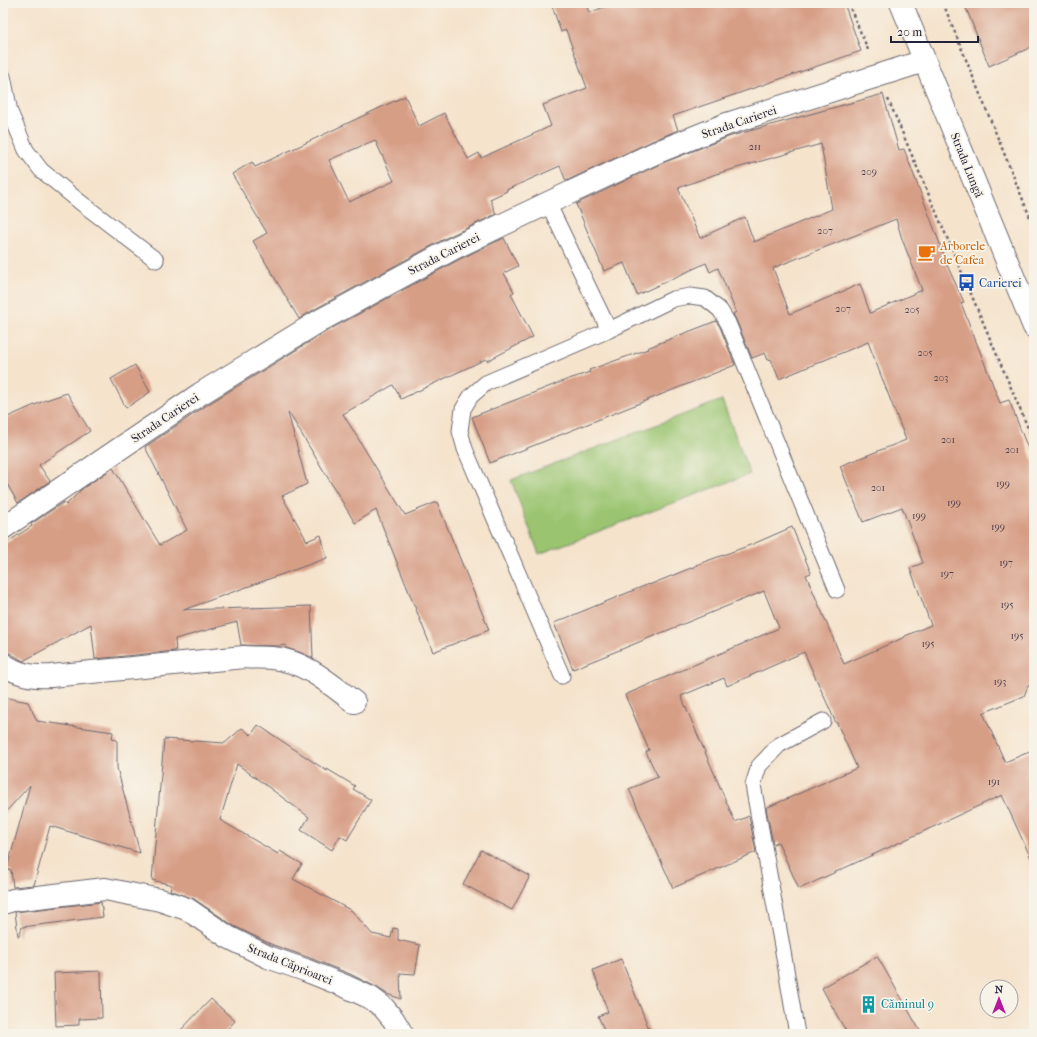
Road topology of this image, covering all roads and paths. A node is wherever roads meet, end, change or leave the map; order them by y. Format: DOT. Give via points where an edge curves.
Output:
graph roads {
  1 [pos="848,3"];
  2 [pos="901,3"];
  3 [pos="943,3"];
  4 [pos="924,61"];
  5 [pos="3,76"];
  6 [pos="878,76"];
  7 [pos="548,203"];
  8 [pos="1034,227"];
  9 [pos="156,260"];
  10 [pos="1034,327"];
  11 [pos="609,330"];
  12 [pos="1034,442"];
  13 [pos="3,528"];
  14 [pos="837,590"];
  15 [pos="3,664"];
  16 [pos="562,676"];
  17 [pos="354,702"];
  18 [pos="823,721"];
  19 [pos="3,903"];
  20 [pos="402,1034"];
  21 [pos="797,1034"];
  1 -- 6 [label="path"];
  2 -- 4 [label="street, Strada Lungă"];
  3 -- 8 [label="path"];
  4 -- 6 [label="street, Strada Carierei"];
  4 -- 10 [label="street, Strada Lungă"];
  5 -- 9 [label="lane" via="10,112 26,150 42,170"];
  6 -- 7 [label="street, Strada Carierei" via="727,124 655,153"];
  6 -- 12 [label="path"];
  7 -- 11 [label="lane"];
  7 -- 13 [label="street, Strada Carierei" via="454,248 314,324 200,394"];
  11 -- 14 [label="lane" via="673,299 690,296 705,298 720,310 728,323"];
  11 -- 16 [label="lane" via="486,382 471,396 463,409 460,431"];
  15 -- 17 [label="street" via="25,675 37,677 244,657 274,658 297,664 321,677"];
  18 -- 21 [label="lane" via="779,745 759,766 753,785"];
  19 -- 20 [label="street, Strada Căprioarei" via="105,889 167,902 188,909 228,937 268,957 371,998 383,1007"];
}
